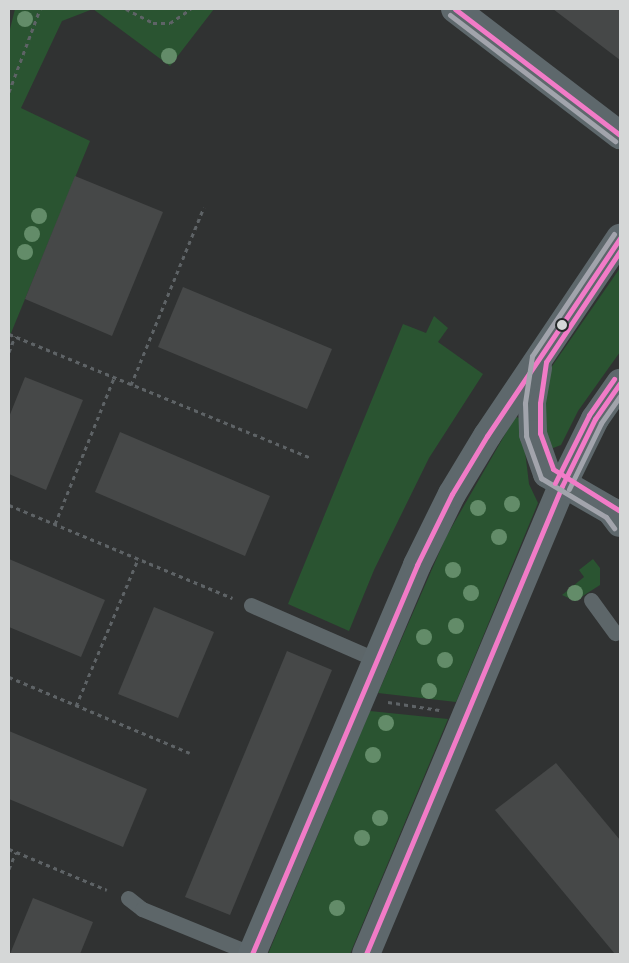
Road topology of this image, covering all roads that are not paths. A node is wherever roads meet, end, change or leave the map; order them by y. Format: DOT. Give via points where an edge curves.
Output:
graph roads {
  1 [pos="455,9"];
  2 [pos="620,135"];
  3 [pos="620,238"];
  4 [pos="539,359"];
  5 [pos="620,383"];
  6 [pos="562,486"];
  7 [pos="620,523"];
  8 [pos="591,600"];
  9 [pos="251,605"];
  10 [pos="618,634"];
  11 [pos="377,660"];
  12 [pos="128,898"];
  13 [pos="252,954"];
  14 [pos="366,954"];
  1 -- 2 [label="main road"];
  3 -- 4 [label="main road"];
  4 -- 6 [label="main road" via="532,403 533,434 546,474"];
  4 -- 11 [label="main road" via="452,494"];
  5 -- 6 [label="main road" via="595,419"];
  6 -- 7 [label="main road" via="611,511"];
  6 -- 14 [label="main road"];
  8 -- 10 [label="lane"];
  9 -- 11 [label="lane"];
  11 -- 13 [label="main road"];
  12 -- 13 [label="lane" via="142,909"];
}
